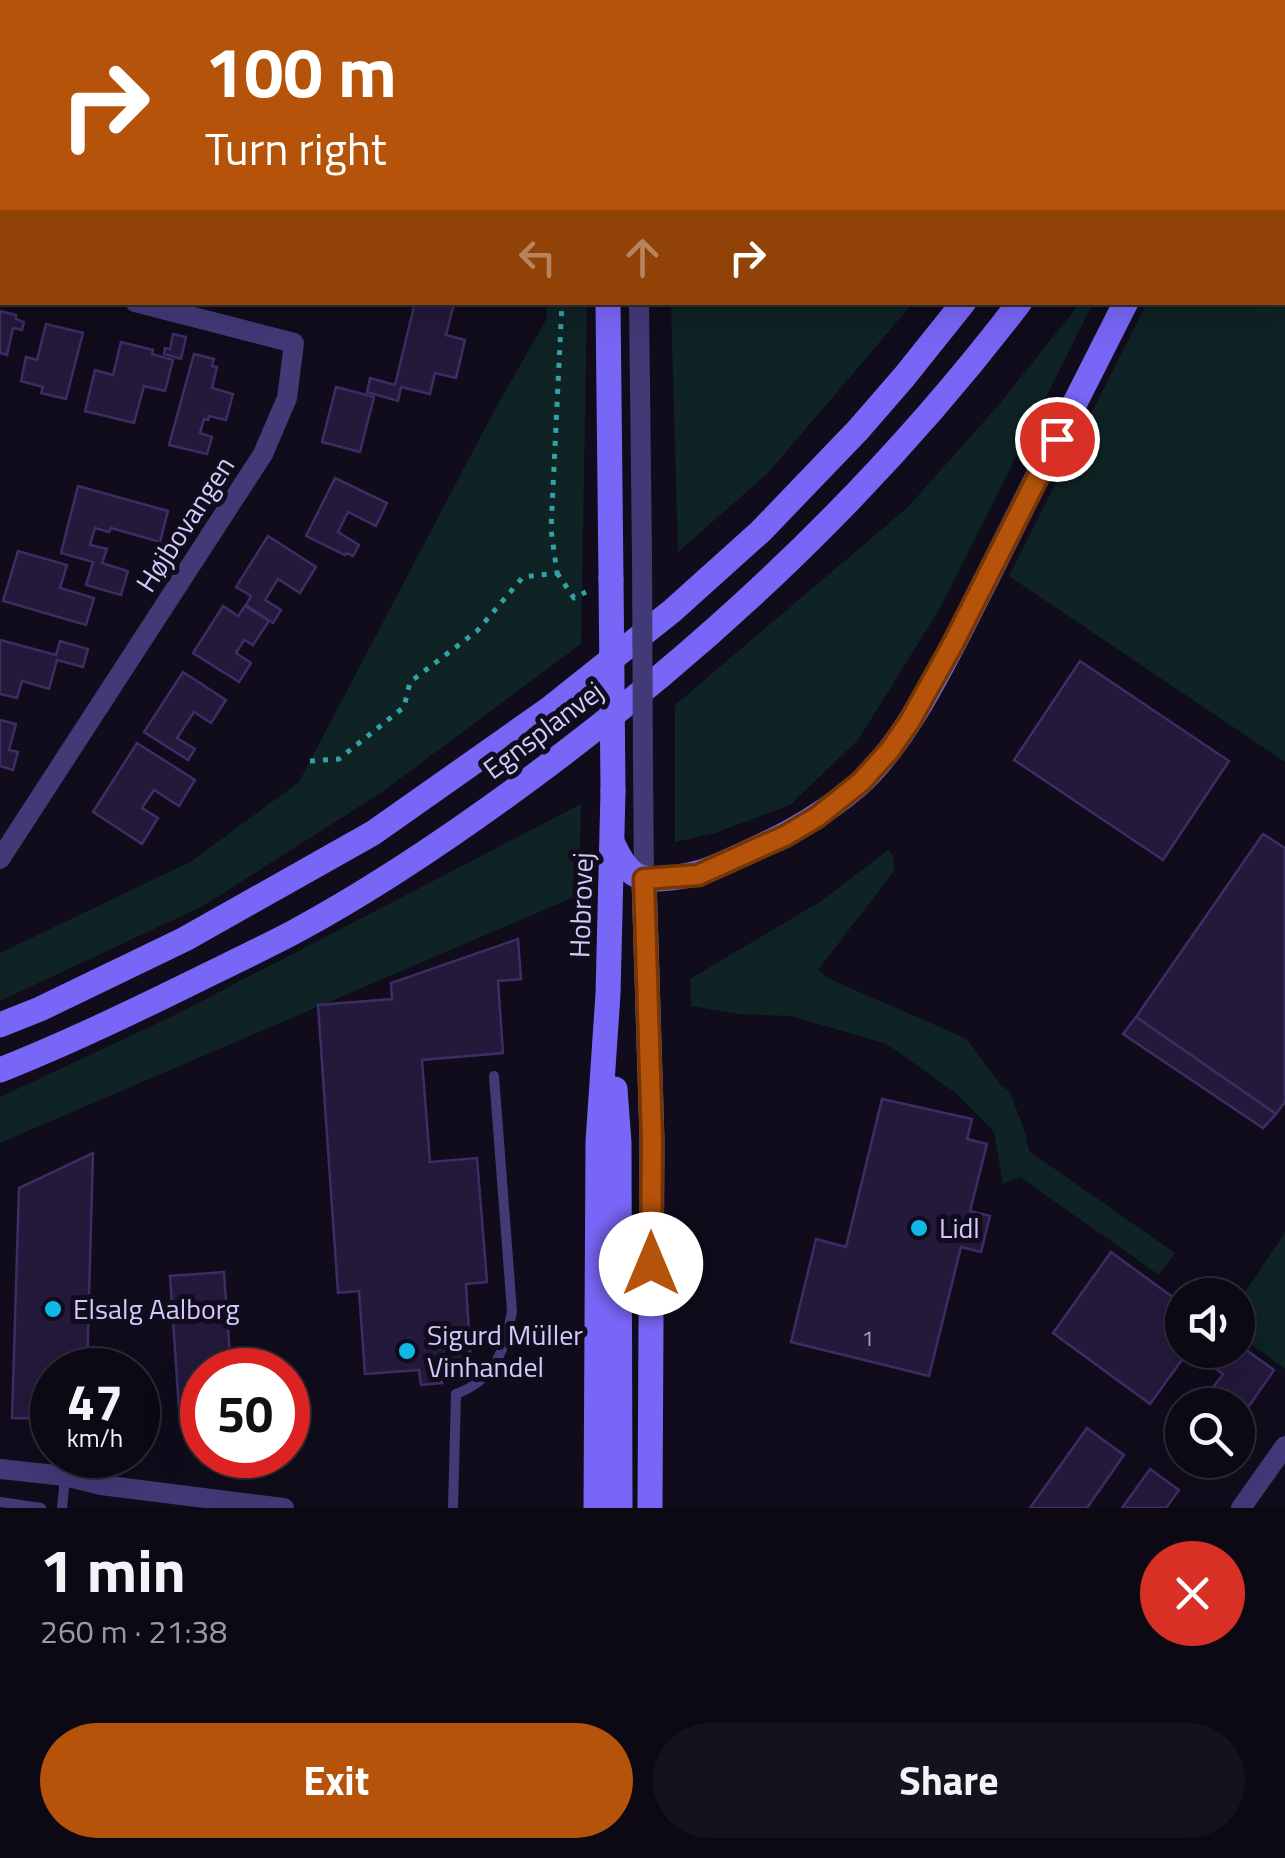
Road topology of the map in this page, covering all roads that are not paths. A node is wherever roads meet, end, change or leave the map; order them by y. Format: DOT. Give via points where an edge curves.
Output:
graph roads {
  1 [pos="147,305"];
  2 [pos="608,305"];
  3 [pos="639,305"];
  4 [pos="962,305"];
  5 [pos="1018,305"];
  6 [pos="1124,305"];
  7 [pos="613,844"];
  8 [pos="0,860"];
  9 [pos="644,879"];
  10 [pos="608,994"];
  11 [pos="0,1024"];
  12 [pos="0,1070"];
  13 [pos="494,1076"];
  14 [pos="1285,1446"];
  15 [pos="0,1469"];
  16 [pos="30,1472"];
  17 [pos="66,1478"];
  18 [pos="74,1478"];
  19 [pos="0,1502"];
  20 [pos="269,1507"];
  21 [pos="41,1508"];
  22 [pos="62,1508"];
  23 [pos="284,1508"];
  24 [pos="453,1508"];
  25 [pos="596,1508"];
  26 [pos="620,1508"];
  27 [pos="650,1508"];
  28 [pos="1242,1508"];
  1 -- 8 [label="street, Højbovangen" via="294,343 286,398 263,454"];
  2 -- 7 [label="main road, Hobrovej, bridge"];
  3 -- 9 [label="street, bridge"];
  4 -- 11 [label="main road, Egnsplanvej" via="858,430 761,531 549,708 373,834 186,939"];
  5 -- 12 [label="main road, Egnsplanvej" via="818,535 586,737 475,819 295,931"];
  6 -- 9 [label="main road" via="953,644 890,750 861,782 785,836 698,875"];
  7 -- 9 [label="main road" via="631,872"];
  7 -- 10 [label="main road, Hobrovej"];
  9 -- 27 [label="main road" via="652,1140"];
  10 -- 25 [label="main road, Hobrovej" via="598,1142"];
  10 -- 26 [label="main road" via="619,1143"];
  13 -- 24 [label="lane" via="512,1311 499,1358 475,1387 456,1394"];
  14 -- 28 [label="street"];
  15 -- 16 [label="street"];
  17 -- 22 [label="lane"];
  18 -- 20 [label="street"];
  19 -- 21 [label="lane"];
  20 -- 23 [label="street"];
}
